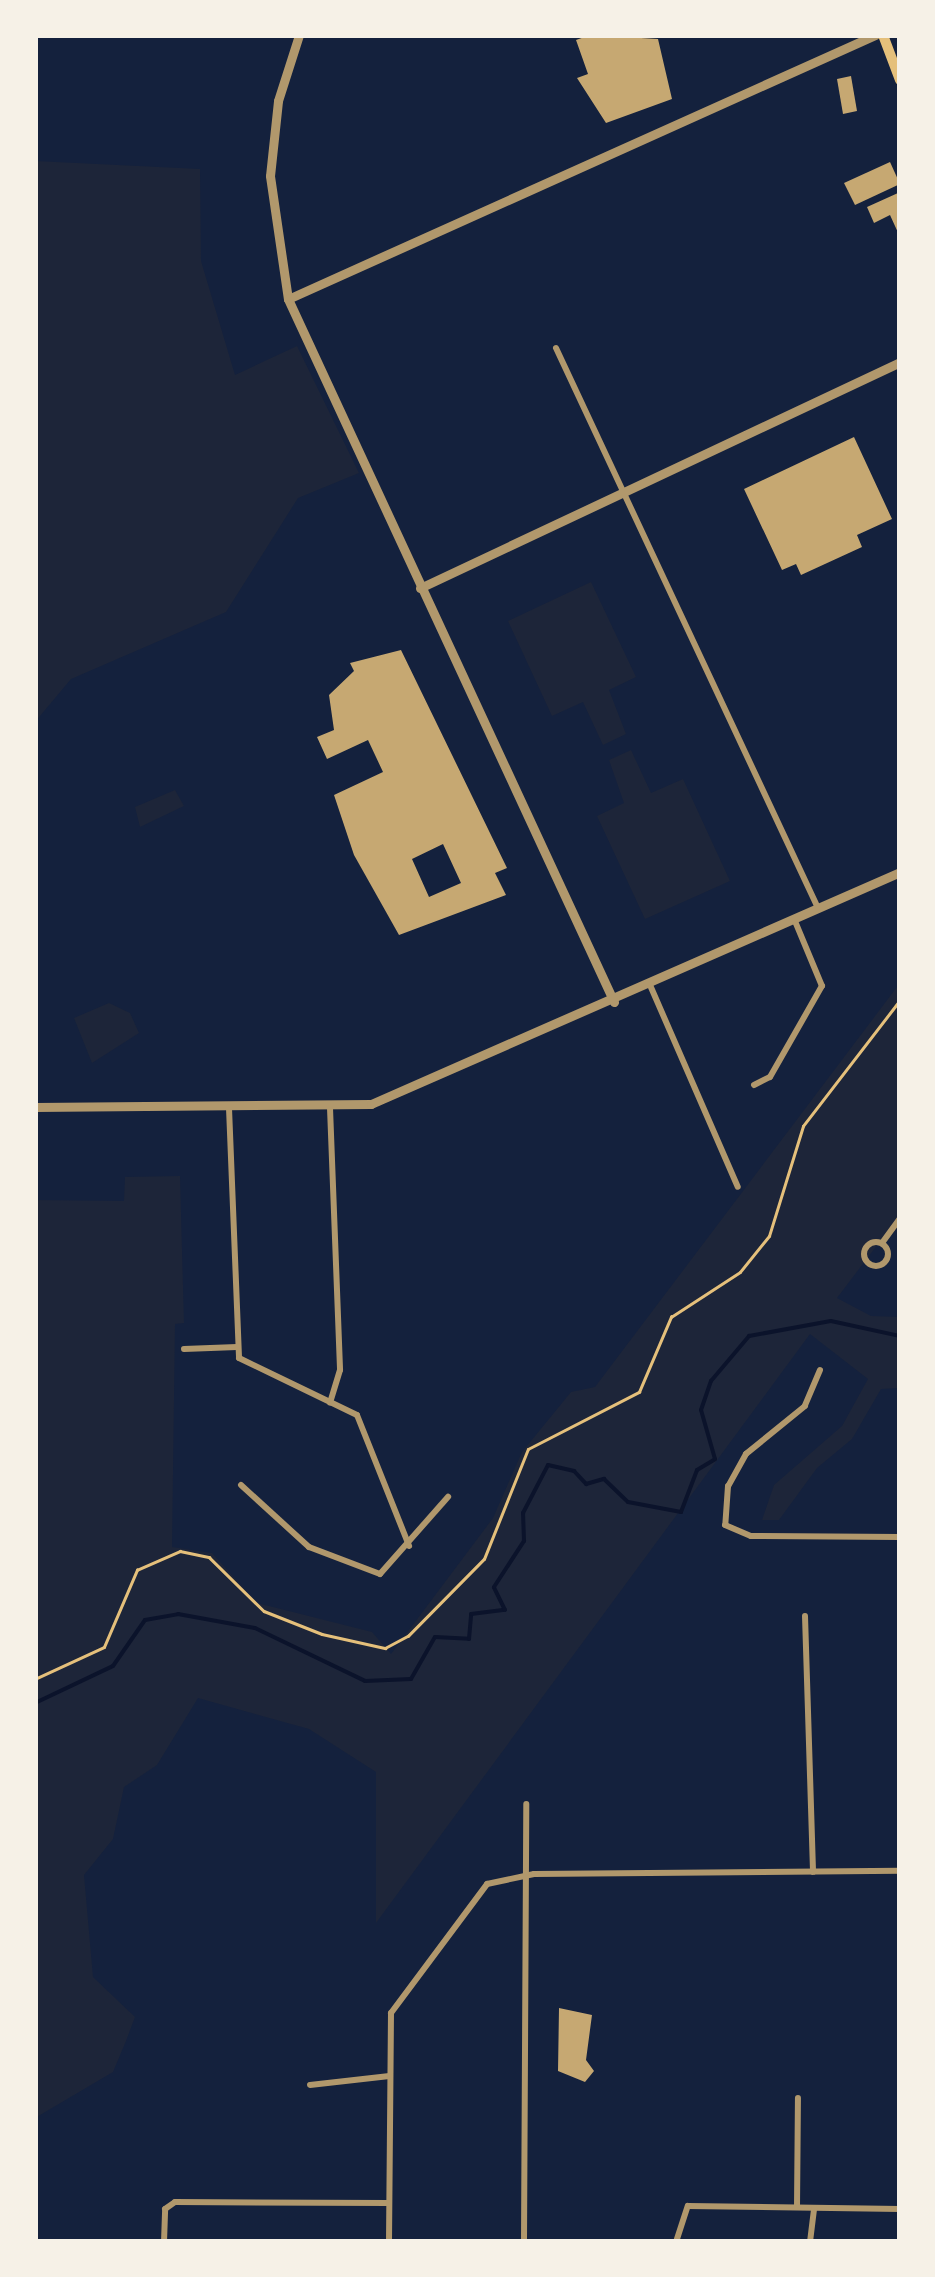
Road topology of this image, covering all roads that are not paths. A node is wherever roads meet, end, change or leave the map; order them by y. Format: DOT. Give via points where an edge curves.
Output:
graph roads {
  1 [pos="299,35"];
  2 [pos="875,35"];
  3 [pos="883,35"];
  4 [pos="900,80"];
  5 [pos="288,299"];
  6 [pos="556,348"];
  7 [pos="900,362"];
  8 [pos="622,492"];
  9 [pos="420,588"];
  10 [pos="900,872"];
  11 [pos="818,909"];
  12 [pos="795,921"];
  13 [pos="650,984"];
  14 [pos="614,1002"];
  15 [pos="754,1086"];
  16 [pos="35,1108"];
  17 [pos="229,1108"];
  18 [pos="330,1108"];
  19 [pos="738,1186"];
  20 [pos="900,1218"];
  21 [pos="882,1243"];
  22 [pos="237,1347"];
  23 [pos="184,1349"];
  24 [pos="820,1370"];
  25 [pos="330,1403"];
  26 [pos="241,1485"];
  27 [pos="448,1497"];
  28 [pos="900,1537"];
  29 [pos="410,1546"];
  30 [pos="805,1616"];
  31 [pos="526,1804"];
  32 [pos="812,1872"];
  33 [pos="900,1872"];
  34 [pos="524,1878"];
  35 [pos="389,2076"];
  36 [pos="310,2084"];
  37 [pos="798,2098"];
  38 [pos="389,2203"];
  39 [pos="797,2208"];
  40 [pos="814,2208"];
  41 [pos="900,2210"];
  42 [pos="164,2242"];
  43 [pos="388,2242"];
  44 [pos="524,2242"];
  45 [pos="676,2242"];
  46 [pos="810,2242"];
  1 -- 5 [label="street" via="278,101 270,176"];
  2 -- 5 [label="street"];
  3 -- 4 [label="main road"];
  5 -- 9 [label="street"];
  6 -- 8 [label="street"];
  7 -- 8 [label="street"];
  8 -- 9 [label="street"];
  8 -- 11 [label="street"];
  9 -- 14 [label="street"];
  10 -- 11 [label="street"];
  11 -- 12 [label="street"];
  12 -- 13 [label="street"];
  12 -- 15 [label="street" via="820,991 770,1077"];
  13 -- 14 [label="street"];
  13 -- 19 [label="street"];
  14 -- 18 [label="street" via="412,1093"];
  16 -- 17 [label="street"];
  17 -- 18 [label="street"];
  17 -- 22 [label="street"];
  18 -- 25 [label="street" via="340,1370"];
  20 -- 21 [label="street"];
  22 -- 23 [label="street"];
  22 -- 25 [label="street" via="247,1366"];
  24 -- 28 [label="street" via="804,1406 746,1454 728,1486 725,1525 751,1536"];
  25 -- 29 [label="street" via="368,1429"];
  26 -- 29 [label="street" via="309,1548 375,1574"];
  27 -- 29 [label="street"];
  30 -- 32 [label="street"];
  31 -- 34 [label="street"];
  32 -- 33 [label="street"];
  32 -- 34 [label="street"];
  34 -- 35 [label="street" via="487,1884 400,1995"];
  34 -- 44 [label="street"];
  35 -- 36 [label="street"];
  35 -- 38 [label="street"];
  37 -- 39 [label="street"];
  38 -- 42 [label="street" via="168,2204"];
  38 -- 43 [label="street"];
  39 -- 40 [label="street"];
  39 -- 45 [label="street" via="688,2206"];
  40 -- 41 [label="street"];
  40 -- 46 [label="street"];
}
